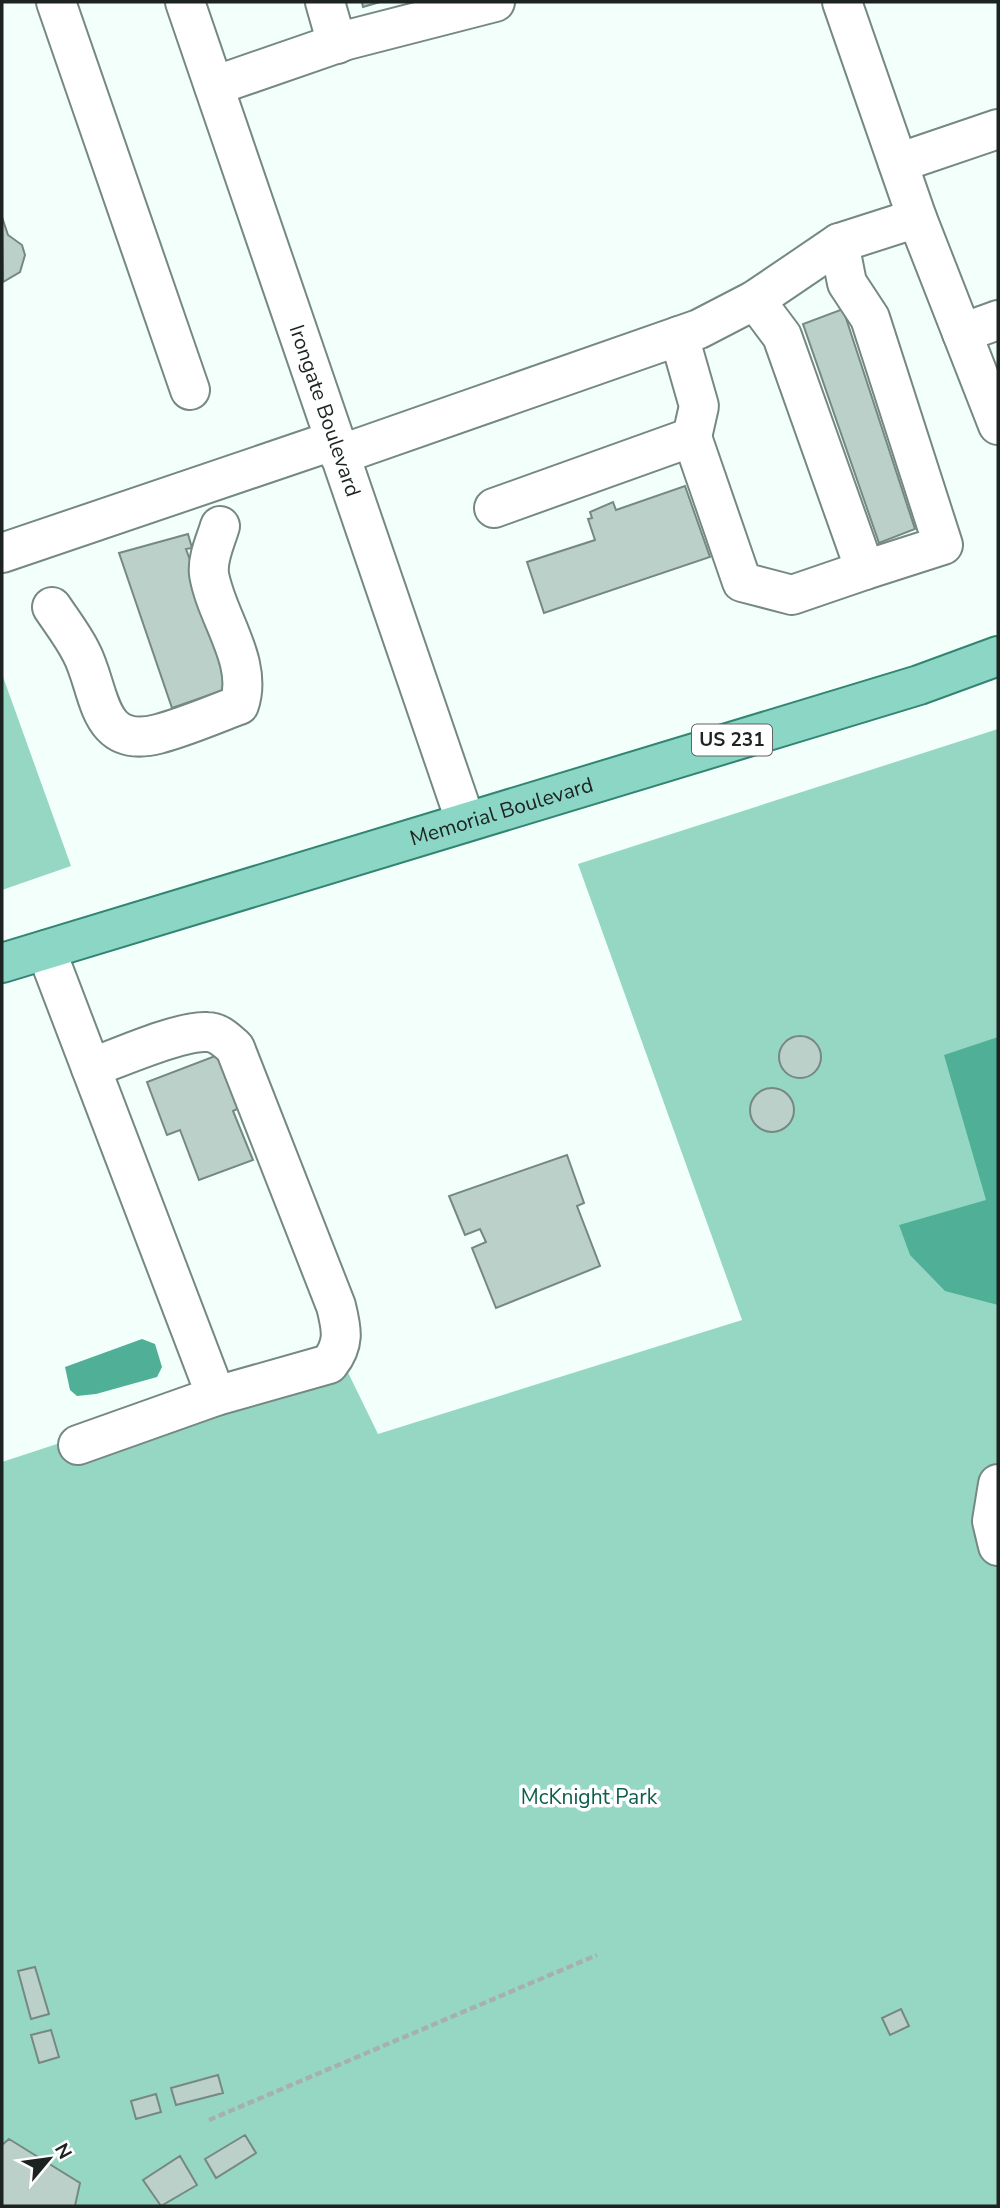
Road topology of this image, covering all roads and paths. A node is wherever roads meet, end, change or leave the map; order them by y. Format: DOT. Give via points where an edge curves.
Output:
graph roads {
  1 [pos="56,2"];
  2 [pos="185,2"];
  3 [pos="325,2"];
  4 [pos="495,2"];
  5 [pos="842,2"];
  6 [pos="350,27"];
  7 [pos="214,86"];
  8 [pos="998,128"];
  9 [pos="898,163"];
  10 [pos="918,218"];
  11 [pos="839,243"];
  12 [pos="755,300"];
  13 [pos="998,320"];
  14 [pos="962,333"];
  15 [pos="679,335"];
  16 [pos="190,390"];
  17 [pos="998,425"];
  18 [pos="692,437"];
  19 [pos="337,447"];
  20 [pos="494,508"];
  21 [pos="220,526"];
  22 [pos="2,553"];
  23 [pos="865,570"];
  24 [pos="52,607"];
  25 [pos="998,656"];
  26 [pos="465,820"];
  27 [pos="46,950"];
  28 [pos="2,963"];
  29 [pos="91,1068"];
  30 [pos="216,1396"];
  31 [pos="78,1445"];
  32 [pos="998,1484"];
  33 [pos="998,1546"];
  34 [pos="597,1955"];
  35 [pos="209,2120"];
  1 -- 16 [label="street"];
  2 -- 7 [label="street, Irongate Boulevard"];
  3 -- 6 [label="street"];
  4 -- 6 [label="street"];
  5 -- 9 [label="street"];
  6 -- 7 [label="street"];
  7 -- 19 [label="street, Irongate Boulevard"];
  8 -- 9 [label="street"];
  9 -- 10 [label="street"];
  10 -- 11 [label="street"];
  10 -- 14 [label="street"];
  11 -- 12 [label="street"];
  11 -- 23 [label="street" via="847,283 870,318 943,545"];
  12 -- 15 [label="street"];
  12 -- 23 [label="street" via="782,336"];
  13 -- 14 [label="street"];
  14 -- 17 [label="street"];
  15 -- 18 [label="street" via="699,406"];
  15 -- 19 [label="street"];
  18 -- 20 [label="street"];
  18 -- 23 [label="street" via="742,582 792,595"];
  19 -- 22 [label="street"];
  19 -- 26 [label="street, Irongate Boulevard"];
  21 -- 24 [label="street" via="209,573 238,661 244,690 239,705 156,735 131,736 110,726 83,654"];
  25 -- 26 [label="main road, Memorial Boulevard / US 231" via="919,685"];
  26 -- 27 [label="main road, Memorial Boulevard / US 231"];
  27 -- 28 [label="main road, Memorial Boulevard / US 231"];
  27 -- 29 [label="street"];
  29 -- 30 [label="street"];
  29 -- 30 [label="street" via="184,1035 207,1032 223,1037 235,1048 336,1306 343,1334 338,1353 329,1364"];
  30 -- 31 [label="street"];
  32 -- 33 [label="street" via="992,1521"];
  34 -- 35 [label="path"];
}
